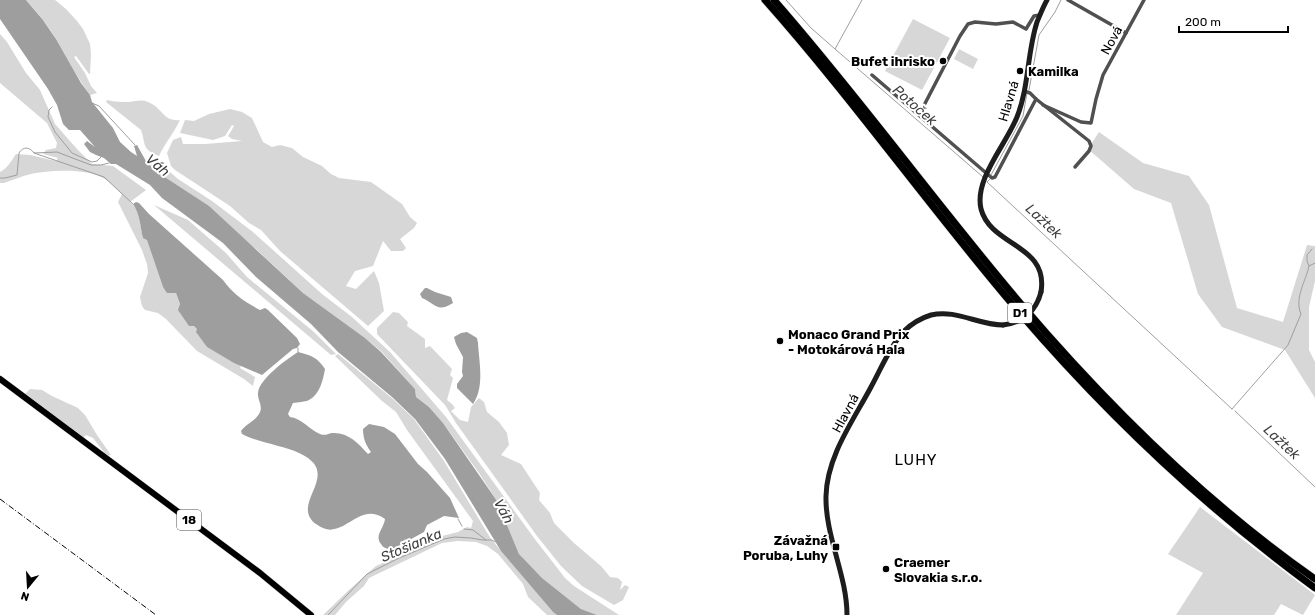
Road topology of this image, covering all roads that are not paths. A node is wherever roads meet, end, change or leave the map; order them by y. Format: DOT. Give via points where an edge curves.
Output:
graph roads {
  1 [pos="765,0"];
  2 [pos="774,0"];
  3 [pos="1047,0"];
  4 [pos="1068,0"];
  5 [pos="1144,0"];
  6 [pos="1040,15"];
  7 [pos="1126,33"];
  8 [pos="872,75"];
  9 [pos="1027,92"];
  10 [pos="1036,100"];
  11 [pos="1043,105"];
  12 [pos="919,115"];
  13 [pos="1075,167"];
  14 [pos="987,176"];
  15 [pos="0,379"];
  16 [pos="1315,579"];
  17 [pos="1315,588"];
  18 [pos="311,615"];
  19 [pos="847,615"];
  1 -- 17 [label="highway, D1" via="833,80 991,279 1086,387 1155,456 1205,501"];
  2 -- 16 [label="highway, D1" via="838,75 1001,280 1092,383 1161,452 1209,495"];
  3 -- 6 [label="street, Hlavná"];
  4 -- 7 [label="street"];
  5 -- 7 [label="street, Nová"];
  6 -- 9 [label="street, Hlavná" via="1035,32"];
  6 -- 12 [label="street" via="1034,16 1026,29 1013,22 971,23 965,27"];
  7 -- 11 [label="street, Nová" via="1103,75 1091,123 1081,122"];
  8 -- 12 [label="street"];
  9 -- 10 [label="street"];
  9 -- 14 [label="street, Hlavná"];
  10 -- 11 [label="street"];
  10 -- 14 [label="street" via="995,177"];
  11 -- 13 [label="street" via="1084,136 1091,146"];
  12 -- 14 [label="street"];
  14 -- 19 [label="street, Hlavná, bridge" via="980,197 983,215 990,227 1025,252 1036,264 1041,275 1041,292 1037,304 1027,316 1015,323 987,324 942,313 917,321 904,331 892,349 853,421 828,480 827,516 844,590"];
  15 -- 18 [label="main road, 18" via="278,587"];
}
